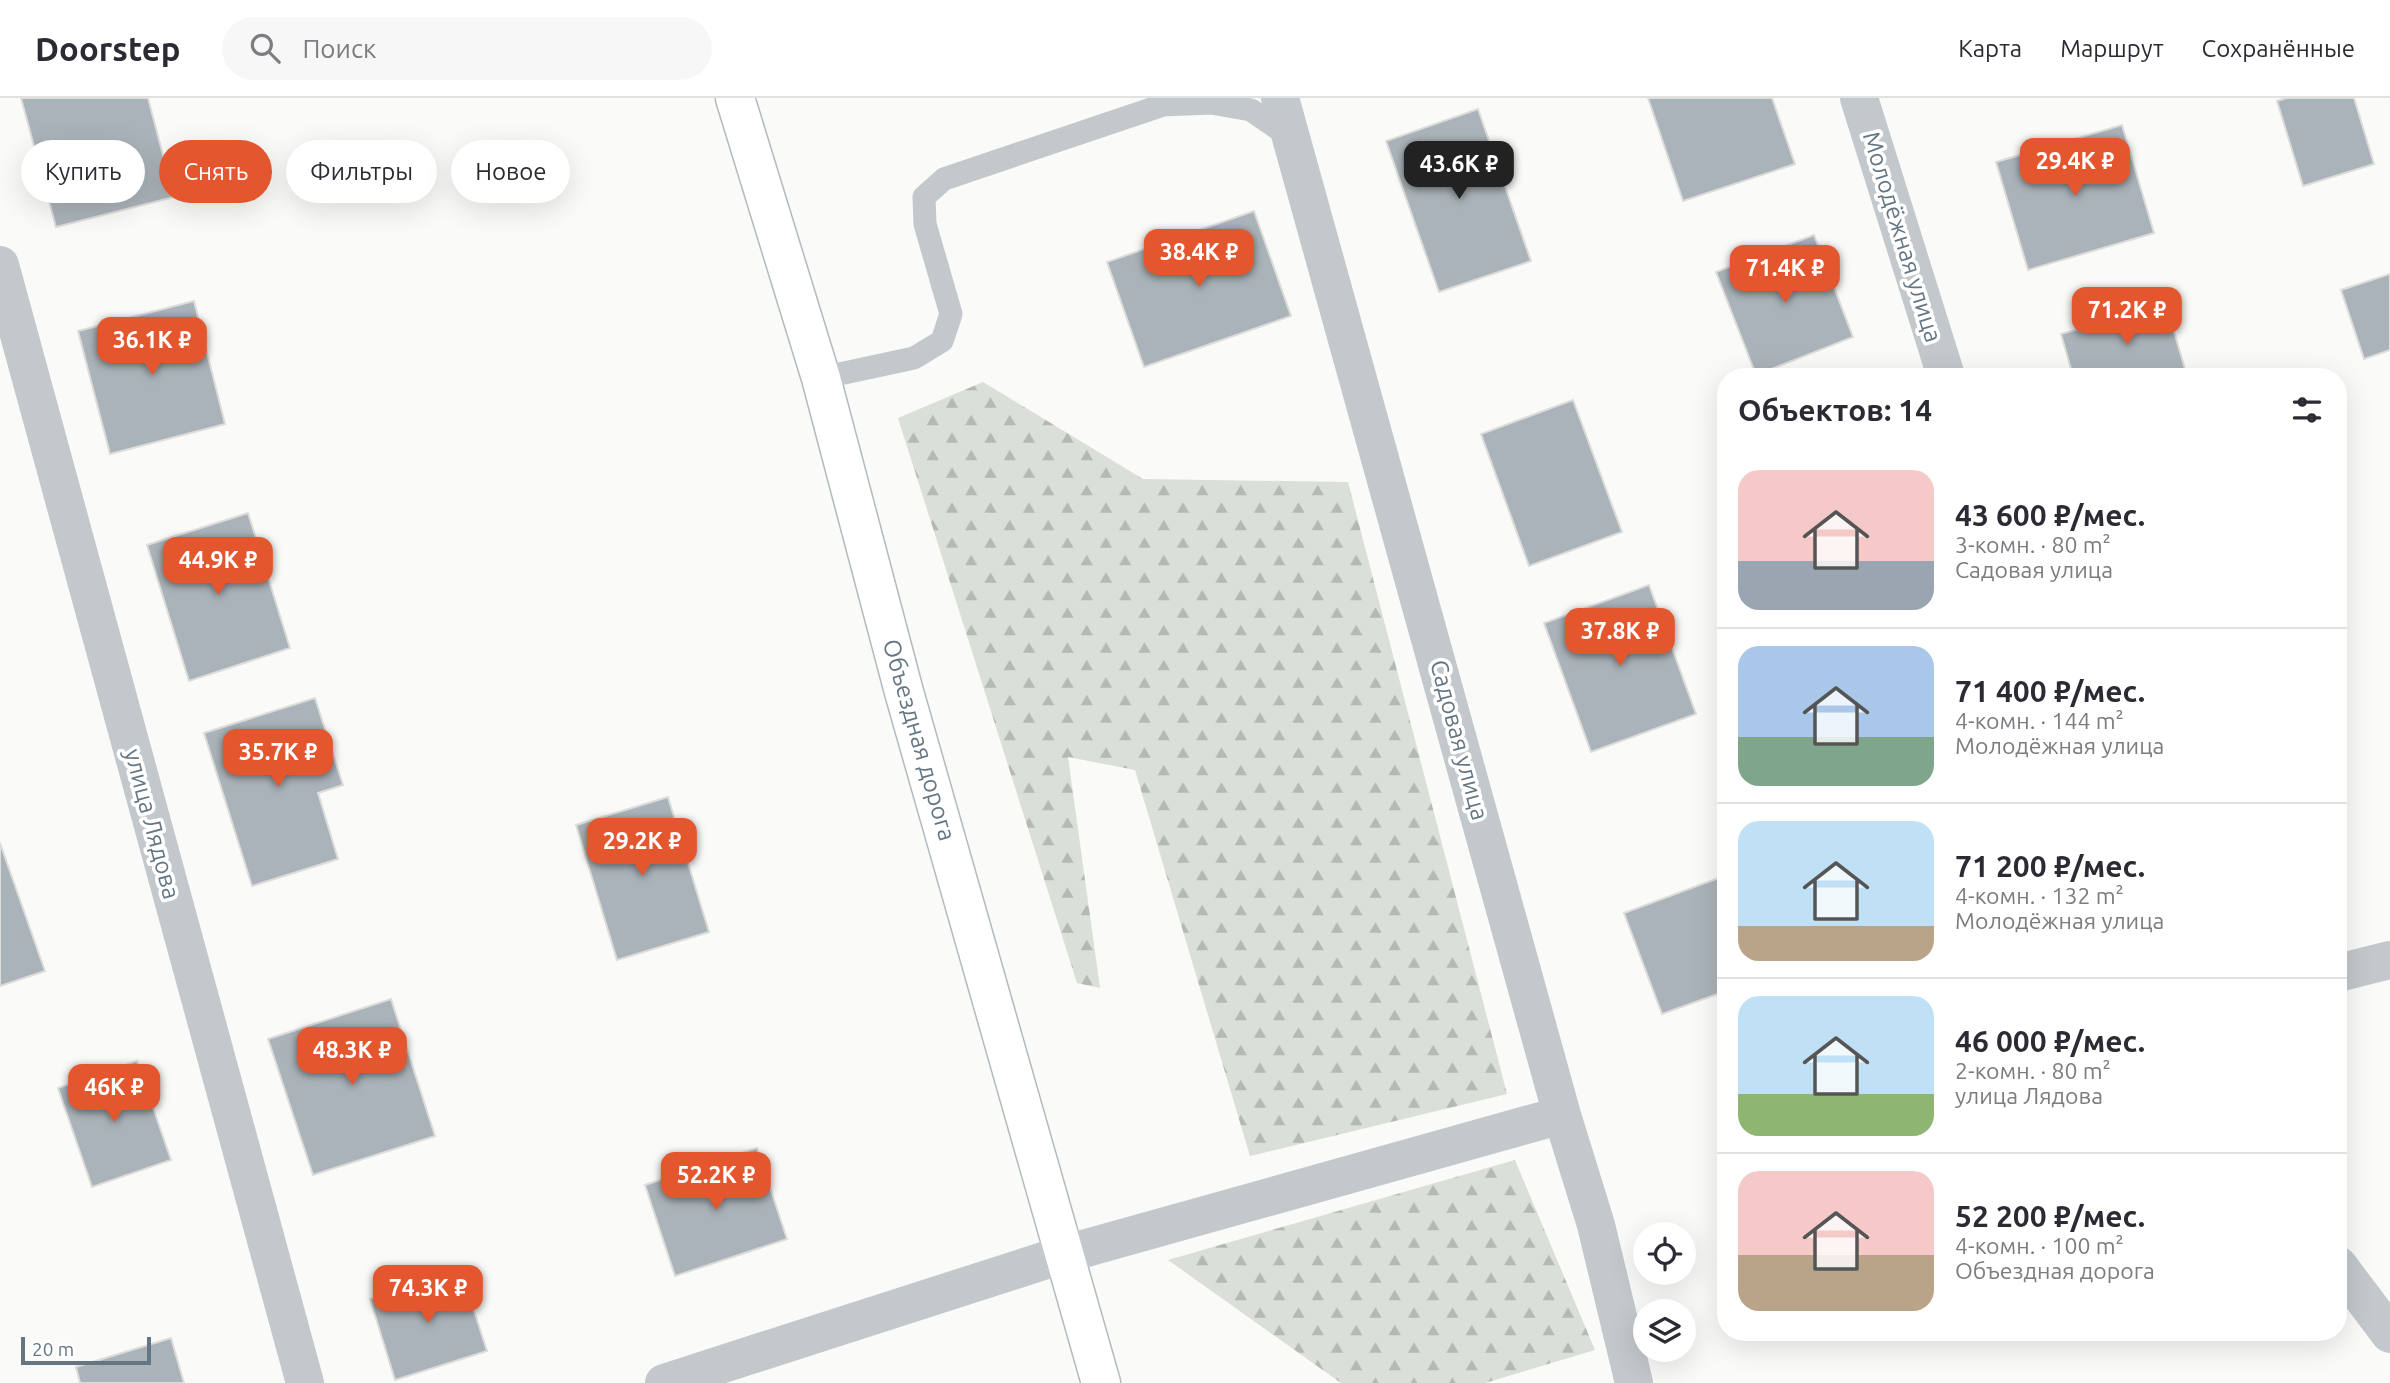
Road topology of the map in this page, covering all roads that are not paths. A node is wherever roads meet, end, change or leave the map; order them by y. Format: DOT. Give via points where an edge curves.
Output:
graph roads {
  1 [pos="735,98"];
  2 [pos="1280,98"];
  3 [pos="1859,98"];
  4 [pos="1290,137"];
  5 [pos="0,265"];
  6 [pos="1943,368"];
  7 [pos="821,378"];
  8 [pos="2390,960"];
  9 [pos="2347,972"];
  10 [pos="1562,1115"];
  11 [pos="1065,1254"];
  12 [pos="2347,1277"];
  13 [pos="2390,1334"];
  14 [pos="305,1383"];
  15 [pos="664,1383"];
  16 [pos="1101,1383"];
  17 [pos="1633,1383"];
  1 -- 7 [label="main road, Объездная дорога"];
  2 -- 4 [label="street, Садовая улица"];
  3 -- 6 [label="street, Молодёжная улица"];
  4 -- 7 [label="lane" via="1251,110 1211,103 1163,105 944,179 924,197 925,224 951,314 942,341 914,358"];
  4 -- 10 [label="street, Садовая улица"];
  5 -- 14 [label="street, улица Лядова"];
  7 -- 11 [label="main road, Объездная дорога" via="904,692"];
  8 -- 9 [label="street"];
  10 -- 11 [label="street"];
  10 -- 17 [label="street, Садовая улица" via="1597,1225"];
  11 -- 15 [label="street"];
  11 -- 16 [label="main road, Объездная дорога"];
  12 -- 13 [label="street"];
}
